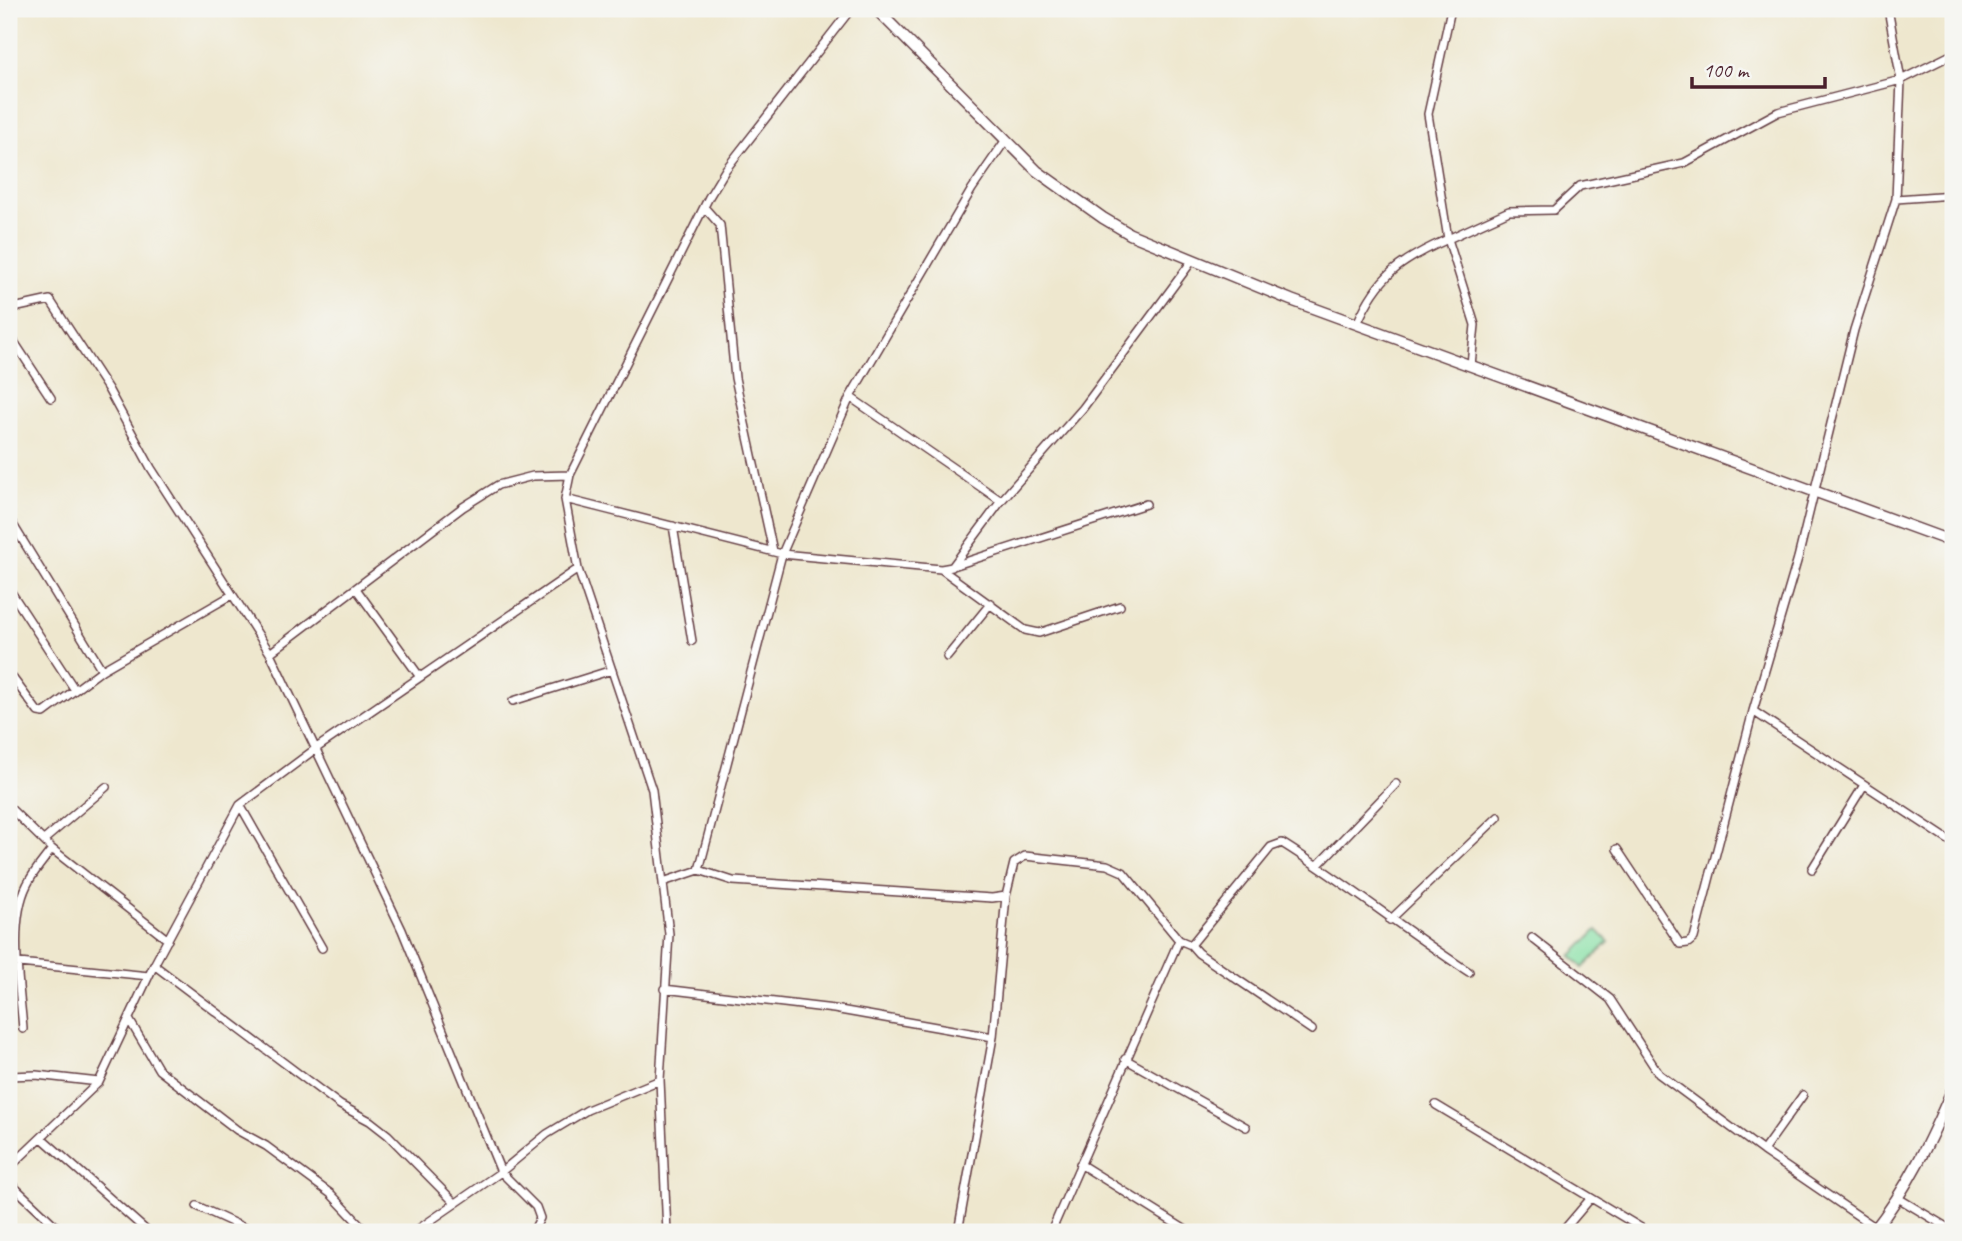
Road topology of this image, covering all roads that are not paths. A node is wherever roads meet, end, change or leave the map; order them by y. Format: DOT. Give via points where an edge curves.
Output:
graph roads {
  1 [pos="851,9"];
  2 [pos="876,9"];
  3 [pos="1451,9"];
  4 [pos="1888,9"];
  5 [pos="1953,54"];
  6 [pos="1901,80"];
  7 [pos="1005,141"];
  8 [pos="1953,195"];
  9 [pos="1896,199"];
  10 [pos="704,207"];
  11 [pos="1448,239"];
  12 [pos="1192,261"];
  13 [pos="9,309"];
  14 [pos="1357,324"];
  15 [pos="9,334"];
  16 [pos="1471,365"];
  17 [pos="850,397"];
  18 [pos="51,398"];
  19 [pos="570,475"];
  20 [pos="1815,491"];
  21 [pos="565,499"];
  22 [pos="1001,501"];
  23 [pos="1146,504"];
  24 [pos="9,518"];
  25 [pos="673,526"];
  26 [pos="1953,542"];
  27 [pos="773,551"];
  28 [pos="782,554"];
  29 [pos="952,567"];
  30 [pos="579,569"];
  31 [pos="942,569"];
  32 [pos="9,590"];
  33 [pos="357,590"];
  34 [pos="232,595"];
  35 [pos="991,603"];
  36 [pos="1120,606"];
  37 [pos="692,641"];
  38 [pos="270,653"];
  39 [pos="947,657"];
  40 [pos="102,670"];
  41 [pos="612,670"];
  42 [pos="9,673"];
  43 [pos="420,677"];
  44 [pos="75,690"];
  45 [pos="513,701"];
  46 [pos="1753,710"];
  47 [pos="315,749"];
  48 [pos="1396,784"];
  49 [pos="1864,785"];
  50 [pos="106,787"];
  51 [pos="240,805"];
  52 [pos="9,807"];
  53 [pos="1498,817"];
  54 [pos="44,840"];
  55 [pos="1953,843"];
  56 [pos="51,849"];
  57 [pos="1617,849"];
  58 [pos="1318,865"];
  59 [pos="1812,869"];
  60 [pos="699,870"];
  61 [pos="663,882"];
  62 [pos="1006,896"];
  63 [pos="1390,920"];
  64 [pos="1532,938"];
  65 [pos="168,940"];
  66 [pos="1179,940"];
  67 [pos="1191,945"];
  68 [pos="322,948"];
  69 [pos="18,961"];
  70 [pos="9,962"];
  71 [pos="155,965"];
  72 [pos="1469,972"];
  73 [pos="149,976"];
  74 [pos="664,989"];
  75 [pos="130,1021"];
  76 [pos="23,1029"];
  77 [pos="1312,1030"];
  78 [pos="993,1037"];
  79 [pos="1125,1059"];
  80 [pos="9,1076"];
  81 [pos="660,1080"];
  82 [pos="99,1082"];
  83 [pos="1953,1087"];
  84 [pos="1803,1095"];
  85 [pos="1436,1105"];
  86 [pos="1246,1127"];
  87 [pos="43,1139"];
  88 [pos="1763,1152"];
  89 [pos="1080,1164"];
  90 [pos="9,1168"];
  91 [pos="502,1172"];
  92 [pos="9,1182"];
  93 [pos="1591,1198"];
  94 [pos="1898,1198"];
  95 [pos="455,1203"];
  96 [pos="197,1206"];
  97 [pos="1874,1230"];
  98 [pos="1953,1231"];
  99 [pos="62,1232"];
  100 [pos="148,1232"];
  101 [pos="253,1232"];
  102 [pos="367,1232"];
  103 [pos="414,1232"];
  104 [pos="533,1232"];
  105 [pos="667,1232"];
  106 [pos="958,1232"];
  107 [pos="1051,1232"];
  108 [pos="1189,1232"];
  109 [pos="1562,1232"];
  110 [pos="1648,1232"];
  1 -- 10 [label="street" via="726,169"];
  2 -- 7 [label="main road"];
  3 -- 11 [label="street" via="1428,114"];
  4 -- 6 [label="street"];
  5 -- 6 [label="street"];
  6 -- 9 [label="street"];
  6 -- 11 [label="street" via="1778,112 1684,163 1580,186 1555,210 1509,211"];
  7 -- 12 [label="main road" via="1037,171 1103,218"];
  7 -- 17 [label="street"];
  8 -- 9 [label="street"];
  9 -- 20 [label="street" via="1854,330"];
  10 -- 19 [label="street"];
  10 -- 27 [label="street" via="720,225 735,378"];
  11 -- 14 [label="street" via="1396,265 1370,295"];
  11 -- 16 [label="street" via="1475,326"];
  12 -- 14 [label="main road"];
  12 -- 22 [label="street" via="1083,408"];
  13 -- 34 [label="street" via="50,300"];
  14 -- 16 [label="main road"];
  15 -- 18 [label="street"];
  16 -- 20 [label="main road"];
  17 -- 22 [label="street"];
  17 -- 28 [label="street"];
  19 -- 21 [label="street"];
  19 -- 33 [label="street" via="533,476 498,485"];
  20 -- 26 [label="main road"];
  20 -- 46 [label="street"];
  21 -- 25 [label="street"];
  21 -- 30 [label="street"];
  22 -- 29 [label="street"];
  23 -- 29 [label="street"];
  24 -- 40 [label="street"];
  25 -- 27 [label="street"];
  25 -- 37 [label="street"];
  27 -- 28 [label="street"];
  28 -- 31 [label="street"];
  28 -- 60 [label="street"];
  29 -- 31 [label="street"];
  30 -- 41 [label="street"];
  30 -- 43 [label="street"];
  31 -- 35 [label="street"];
  32 -- 44 [label="street"];
  33 -- 38 [label="street"];
  33 -- 43 [label="street"];
  34 -- 38 [label="street"];
  34 -- 40 [label="street"];
  35 -- 36 [label="street" via="1025,630 1039,633"];
  35 -- 39 [label="street"];
  38 -- 47 [label="street"];
  40 -- 44 [label="street"];
  41 -- 45 [label="street"];
  41 -- 61 [label="street" via="652,790"];
  42 -- 44 [label="street" via="38,712 44,713"];
  43 -- 47 [label="street"];
  46 -- 49 [label="street"];
  46 -- 57 [label="street" via="1694,938 1688,943 1680,944"];
  47 -- 51 [label="street"];
  47 -- 91 [label="street" via="402,930"];
  48 -- 58 [label="street"];
  49 -- 55 [label="street"];
  49 -- 59 [label="street"];
  50 -- 54 [label="street"];
  51 -- 65 [label="street"];
  51 -- 68 [label="street"];
  52 -- 54 [label="street"];
  53 -- 63 [label="street"];
  54 -- 56 [label="street"];
  56 -- 65 [label="street"];
  56 -- 69 [label="street" via="27,884 18,908"];
  58 -- 63 [label="street"];
  58 -- 67 [label="street" via="1282,842 1271,847"];
  60 -- 61 [label="street"];
  60 -- 62 [label="street" via="733,881"];
  61 -- 74 [label="street" via="669,934"];
  62 -- 66 [label="street" via="1014,863 1025,856 1107,865 1122,872"];
  62 -- 78 [label="street"];
  63 -- 72 [label="street"];
  64 -- 88 [label="street" via="1610,999 1659,1074"];
  65 -- 71 [label="street"];
  66 -- 67 [label="street"];
  66 -- 79 [label="street"];
  67 -- 77 [label="street"];
  69 -- 70 [label="street"];
  69 -- 73 [label="street"];
  69 -- 76 [label="street"];
  71 -- 73 [label="street"];
  71 -- 95 [label="street" via="340,1105 370,1121"];
  73 -- 75 [label="street"];
  74 -- 78 [label="street" via="834,1009"];
  74 -- 81 [label="street"];
  75 -- 82 [label="street"];
  75 -- 102 [label="street" via="159,1070 331,1194"];
  78 -- 106 [label="street"];
  79 -- 86 [label="street"];
  79 -- 89 [label="street"];
  80 -- 82 [label="street"];
  81 -- 91 [label="street" via="587,1110 547,1134"];
  81 -- 105 [label="street"];
  82 -- 87 [label="street"];
  83 -- 94 [label="main road" via="1926,1150"];
  84 -- 88 [label="street"];
  85 -- 93 [label="street"];
  87 -- 90 [label="street"];
  87 -- 100 [label="street"];
  88 -- 97 [label="street"];
  89 -- 107 [label="street"];
  89 -- 108 [label="street"];
  91 -- 95 [label="street"];
  91 -- 104 [label="street" via="536,1207 540,1218"];
  92 -- 99 [label="street"];
  93 -- 109 [label="street"];
  93 -- 110 [label="street"];
  94 -- 97 [label="main road"];
  94 -- 98 [label="street"];
  95 -- 103 [label="street"];
  96 -- 101 [label="street"];
}
